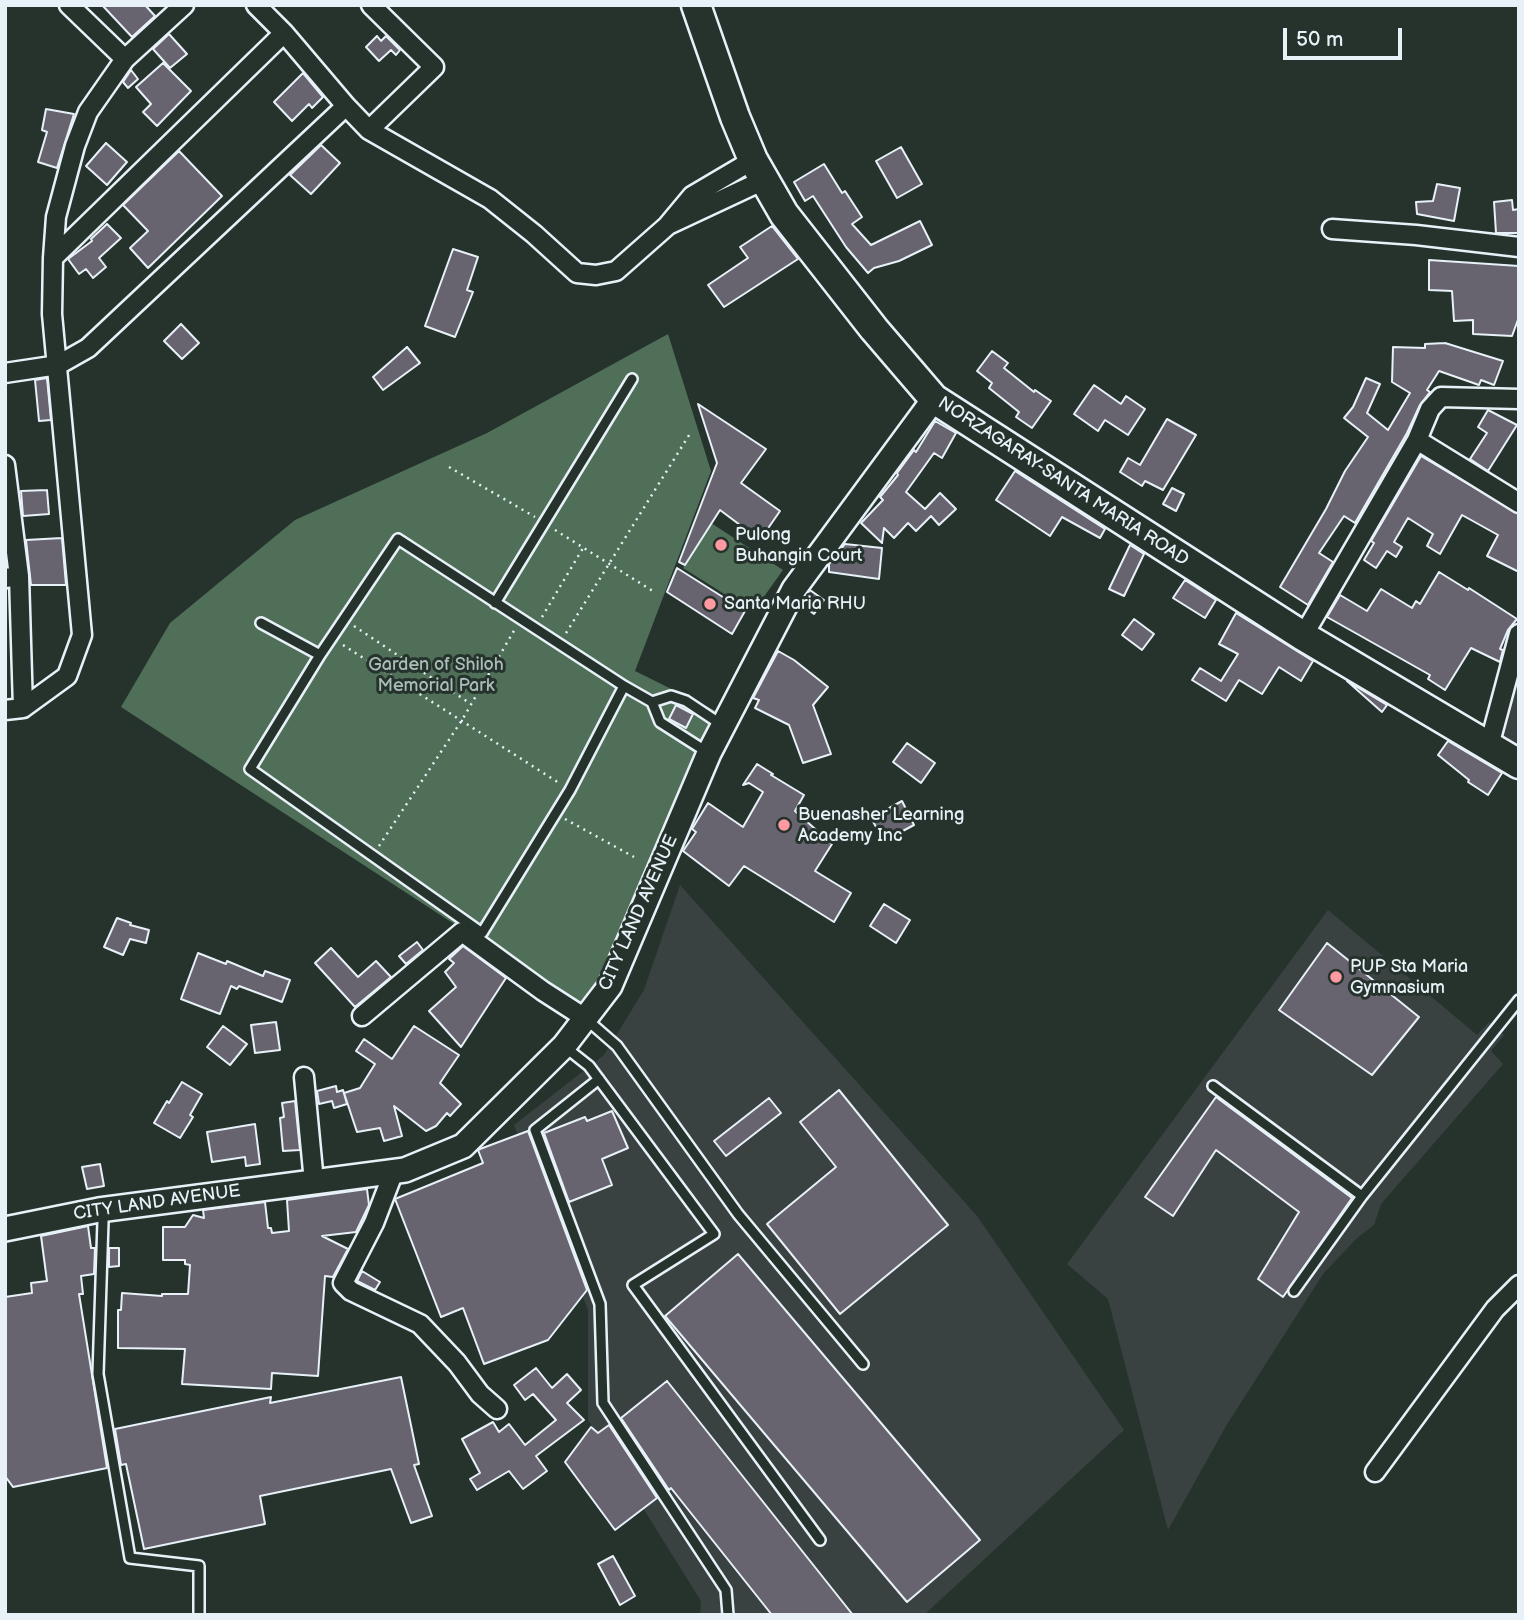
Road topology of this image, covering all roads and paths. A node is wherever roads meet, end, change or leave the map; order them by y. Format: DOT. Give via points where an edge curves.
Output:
graph roads {
  1 [pos="69,5"];
  2 [pos="184,5"];
  3 [pos="256,5"];
  4 [pos="371,5"];
  5 [pos="696,5"];
  6 [pos="284,33"];
  7 [pos="125,59"];
  8 [pos="346,106"];
  9 [pos="369,130"];
  10 [pos="759,170"];
  11 [pos="1332,229"];
  12 [pos="1519,247"];
  13 [pos="53,258"];
  14 [pos="58,365"];
  15 [pos="5,373"];
  16 [pos="632,379"];
  17 [pos="934,399"];
  18 [pos="1519,399"];
  19 [pos="691,432"];
  20 [pos="1417,440"];
  21 [pos="5,465"];
  22 [pos="449,467"];
  23 [pos="1519,503"];
  24 [pos="543,522"];
  25 [pos="583,548"];
  26 [pos="608,565"];
  27 [pos="12,577"];
  28 [pos="656,593"];
  29 [pos="495,603"];
  30 [pos="344,620"];
  31 [pos="520,620"];
  32 [pos="261,623"];
  33 [pos="535,629"];
  34 [pos="1519,634"];
  35 [pos="1303,636"];
  36 [pos="331,638"];
  37 [pos="558,644"];
  38 [pos="320,655"];
  39 [pos="624,687"];
  40 [pos="652,702"];
  41 [pos="471,704"];
  42 [pos="14,709"];
  43 [pos="462,720"];
  44 [pos="722,725"];
  45 [pos="1489,746"];
  46 [pos="709,753"];
  47 [pos="1519,764"];
  48 [pos="570,790"];
  49 [pos="556,814"];
  50 [pos="374,855"];
  51 [pos="634,857"];
  52 [pos="1519,1000"];
  53 [pos="362,1016"];
  54 [pos="585,1018"];
  55 [pos="564,1046"];
  56 [pos="304,1077"];
  57 [pos="599,1080"];
  58 [pos="1213,1086"];
  59 [pos="394,1171"];
  60 [pos="314,1182"];
  61 [pos="1362,1196"];
  62 [pos="99,1210"];
  63 [pos="5,1229"];
  64 [pos="1519,1285"];
  65 [pos="1294,1292"];
  66 [pos="863,1364"];
  67 [pos="497,1409"];
  68 [pos="1375,1472"];
  69 [pos="820,1540"];
  70 [pos="199,1615"];
  71 [pos="729,1615"];
  1 -- 7 [label="street"];
  2 -- 7 [label="street"];
  3 -- 6 [label="street"];
  4 -- 9 [label="street" via="434,67"];
  5 -- 10 [label="main road, NORZAGARAY-SANTA MARIA ROAD" via="735,117"];
  6 -- 8 [label="street"];
  6 -- 13 [label="street"];
  7 -- 13 [label="street" via="88,112 75,146 56,216"];
  8 -- 9 [label="street"];
  8 -- 14 [label="street" via="88,348"];
  9 -- 10 [label="street" via="490,200 577,273 596,275 616,271 667,226 692,196"];
  10 -- 17 [label="main road, NORZAGARAY-SANTA MARIA ROAD" via="784,214"];
  11 -- 12 [label="street"];
  13 -- 14 [label="street" via="52,314"];
  14 -- 15 [label="street"];
  14 -- 42 [label="street" via="82,635 67,676"];
  16 -- 24 [label="lane"];
  17 -- 35 [label="main road, NORZAGARAY-SANTA MARIA ROAD"];
  17 -- 44 [label="street, CITY LAND AVENUE" via="794,589"];
  18 -- 20 [label="street" via="1441,397 1430,409"];
  19 -- 26 [label="path"];
  20 -- 23 [label="street"];
  20 -- 35 [label="street"];
  21 -- 27 [label="street"];
  22 -- 24 [label="path"];
  24 -- 25 [label="path"];
  24 -- 29 [label="lane"];
  25 -- 26 [label="path"];
  25 -- 33 [label="path"];
  26 -- 28 [label="path"];
  26 -- 37 [label="path"];
  27 -- 42 [label="street"];
  29 -- 30 [label="lane" via="398,539"];
  29 -- 31 [label="lane"];
  30 -- 36 [label="lane"];
  30 -- 41 [label="path"];
  31 -- 33 [label="lane"];
  31 -- 41 [label="path"];
  32 -- 38 [label="lane"];
  33 -- 37 [label="lane"];
  34 -- 45 [label="street"];
  35 -- 45 [label="main road, NORZAGARAY-SANTA MARIA ROAD"];
  36 -- 38 [label="lane"];
  36 -- 43 [label="path"];
  37 -- 39 [label="lane"];
  38 -- 50 [label="lane" via="250,769"];
  39 -- 40 [label="lane"];
  39 -- 48 [label="lane"];
  40 -- 44 [label="lane" via="671,696 687,701"];
  40 -- 46 [label="lane" via="660,722"];
  41 -- 43 [label="path"];
  43 -- 48 [label="path"];
  43 -- 50 [label="path"];
  44 -- 46 [label="street, CITY LAND AVENUE"];
  45 -- 47 [label="main road, NORZAGARAY-SANTA MARIA ROAD"];
  46 -- 54 [label="street, CITY LAND AVENUE" via="610,986"];
  48 -- 49 [label="lane"];
  49 -- 50 [label="lane" via="482,933"];
  49 -- 51 [label="path"];
  52 -- 61 [label="lane"];
  53 -- 54 [label="street" via="462,932"];
  54 -- 55 [label="street, CITY LAND AVENUE"];
  54 -- 66 [label="lane" via="617,1046 738,1214"];
  55 -- 57 [label="lane"];
  55 -- 59 [label="street, CITY LAND AVENUE" via="463,1146"];
  56 -- 60 [label="street"];
  57 -- 69 [label="lane" via="714,1234 633,1285"];
  57 -- 71 [label="lane" via="535,1130 600,1304 603,1403 726,1590"];
  58 -- 61 [label="lane"];
  59 -- 60 [label="street, CITY LAND AVENUE"];
  59 -- 67 [label="street" via="343,1283 420,1324"];
  60 -- 62 [label="street, CITY LAND AVENUE"];
  61 -- 65 [label="lane"];
  62 -- 63 [label="street, CITY LAND AVENUE"];
  62 -- 70 [label="lane" via="103,1221 98,1374 130,1558 199,1566"];
  64 -- 68 [label="street" via="1494,1309"];
}
